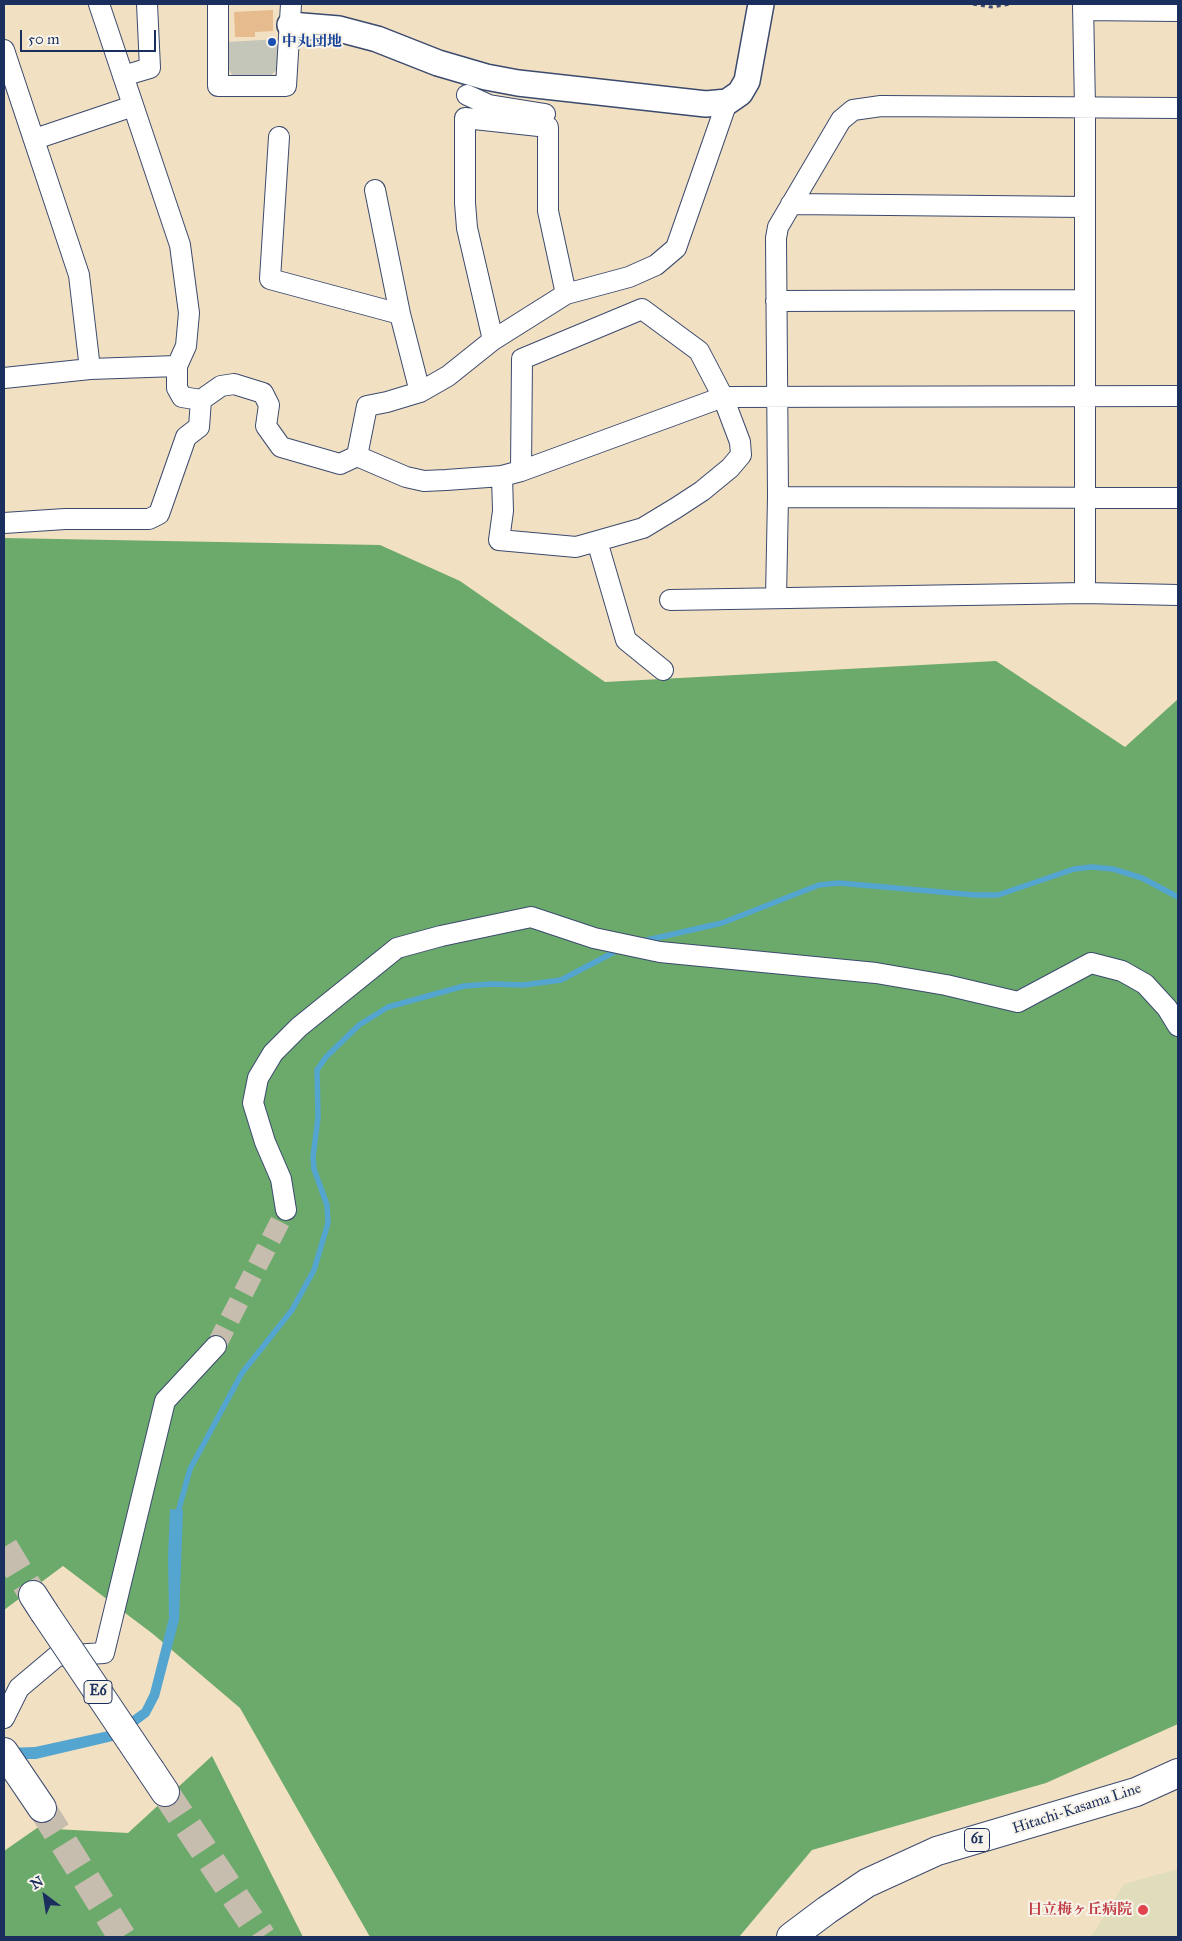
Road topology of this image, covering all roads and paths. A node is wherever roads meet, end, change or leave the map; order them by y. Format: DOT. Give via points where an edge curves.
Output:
graph roads {
  1 [pos="99,4"];
  2 [pos="147,4"];
  3 [pos="218,4"];
  4 [pos="761,4"];
  5 [pos="973,4"];
  6 [pos="1011,4"];
  7 [pos="1082,7"];
  8 [pos="1178,11"];
  9 [pos="291,14"];
  10 [pos="4,50"];
  11 [pos="124,76"];
  12 [pos="467,95"];
  13 [pos="727,102"];
  14 [pos="133,106"];
  15 [pos="1085,107"];
  16 [pos="1178,108"];
  17 [pos="548,127"];
  18 [pos="279,137"];
  19 [pos="35,139"];
  20 [pos="375,190"];
  21 [pos="791,204"];
  22 [pos="1085,207"];
  23 [pos="566,294"];
  24 [pos="1084,300"];
  25 [pos="776,301"];
  26 [pos="400,314"];
  27 [pos="493,340"];
  28 [pos="177,366"];
  29 [pos="90,369"];
  30 [pos="4,382"];
  31 [pos="420,392"];
  32 [pos="777,396"];
  33 [pos="1178,396"];
  34 [pos="723,397"];
  35 [pos="1085,397"];
  36 [pos="201,400"];
  37 [pos="357,456"];
  38 [pos="521,471"];
  39 [pos="502,476"];
  40 [pos="778,496"];
  41 [pos="1084,497"];
  42 [pos="1178,498"];
  43 [pos="4,523"];
  44 [pos="597,541"];
  45 [pos="1085,593"];
  46 [pos="1178,595"];
  47 [pos="776,597"];
  48 [pos="670,600"];
  49 [pos="663,670"];
  50 [pos="1178,1026"];
  51 [pos="286,1210"];
  52 [pos="216,1346"];
  53 [pos="38,1604"];
  54 [pos="4,1718"];
  55 [pos="4,1752"];
  56 [pos="1178,1773"];
  57 [pos="158,1781"];
  58 [pos="35,1798"];
  59 [pos="791,1937"];
  1 -- 11 [label="street"];
  2 -- 11 [label="street" via="150,68"];
  3 -- 9 [label="street" via="218,86 286,86"];
  4 -- 13 [label="street" via="747,81 740,93"];
  5 -- 6 [label="path" via="991,7"];
  7 -- 8 [label="street"];
  7 -- 15 [label="street"];
  9 -- 13 [label="street" via="377,39 437,70 518,83 706,104"];
  10 -- 19 [label="street"];
  11 -- 14 [label="street"];
  12 -- 17 [label="street" via="489,105 549,114"];
  13 -- 23 [label="street" via="676,248 656,265 629,277"];
  14 -- 19 [label="street"];
  14 -- 28 [label="street" via="180,245 189,313 186,346"];
  15 -- 16 [label="street"];
  15 -- 21 [label="street" via="881,106 853,110 841,120"];
  15 -- 22 [label="street"];
  17 -- 23 [label="street" via="548,211"];
  17 -- 27 [label="street" via="465,118 464,203 467,228"];
  18 -- 26 [label="street" via="270,279"];
  19 -- 29 [label="street" via="79,275"];
  20 -- 26 [label="street"];
  21 -- 22 [label="street"];
  21 -- 25 [label="street" via="778,227 776,238"];
  22 -- 24 [label="street"];
  23 -- 27 [label="street"];
  24 -- 25 [label="street"];
  24 -- 35 [label="street"];
  25 -- 32 [label="street"];
  26 -- 31 [label="street"];
  27 -- 31 [label="street" via="448,376"];
  28 -- 29 [label="street"];
  28 -- 36 [label="street" via="177,388 182,397"];
  29 -- 30 [label="street"];
  31 -- 37 [label="street" via="367,406"];
  32 -- 34 [label="street"];
  32 -- 35 [label="street"];
  32 -- 40 [label="street"];
  33 -- 35 [label="street"];
  34 -- 38 [label="street"];
  34 -- 38 [label="street" via="699,351 642,309 522,359"];
  34 -- 44 [label="street" via="740,442 741,455 730,468 702,491 643,528"];
  35 -- 41 [label="street"];
  36 -- 37 [label="street" via="221,386 234,384 262,393 269,405 266,426 281,447 340,464"];
  36 -- 43 [label="street" via="199,427 186,437 160,514 149,519"];
  37 -- 39 [label="street" via="406,477 424,481"];
  38 -- 39 [label="street"];
  39 -- 44 [label="street" via="503,511 499,540 576,547"];
  40 -- 41 [label="street"];
  40 -- 47 [label="street"];
  41 -- 42 [label="street"];
  41 -- 45 [label="street"];
  44 -- 49 [label="street" via="626,640"];
  45 -- 46 [label="street"];
  45 -- 47 [label="street"];
  47 -- 48 [label="street"];
  50 -- 51 [label="street" via="1168,1008 1146,984 1122,971 1091,963 1018,1002 946,984 876,972 660,952 594,938 531,917 397,948 299,1027 273,1053 258,1078 253,1103 281,1179"];
  52 -- 54 [label="street" via="164,1401 104,1653 57,1656 19,1688"];
  53 -- 57 [label="main road, E6, bridge"];
  55 -- 58 [label="main road"];
  56 -- 59 [label="main road, Hitachi-Kasama Line / 61" via="1109,1800 937,1851 867,1883"];
}
